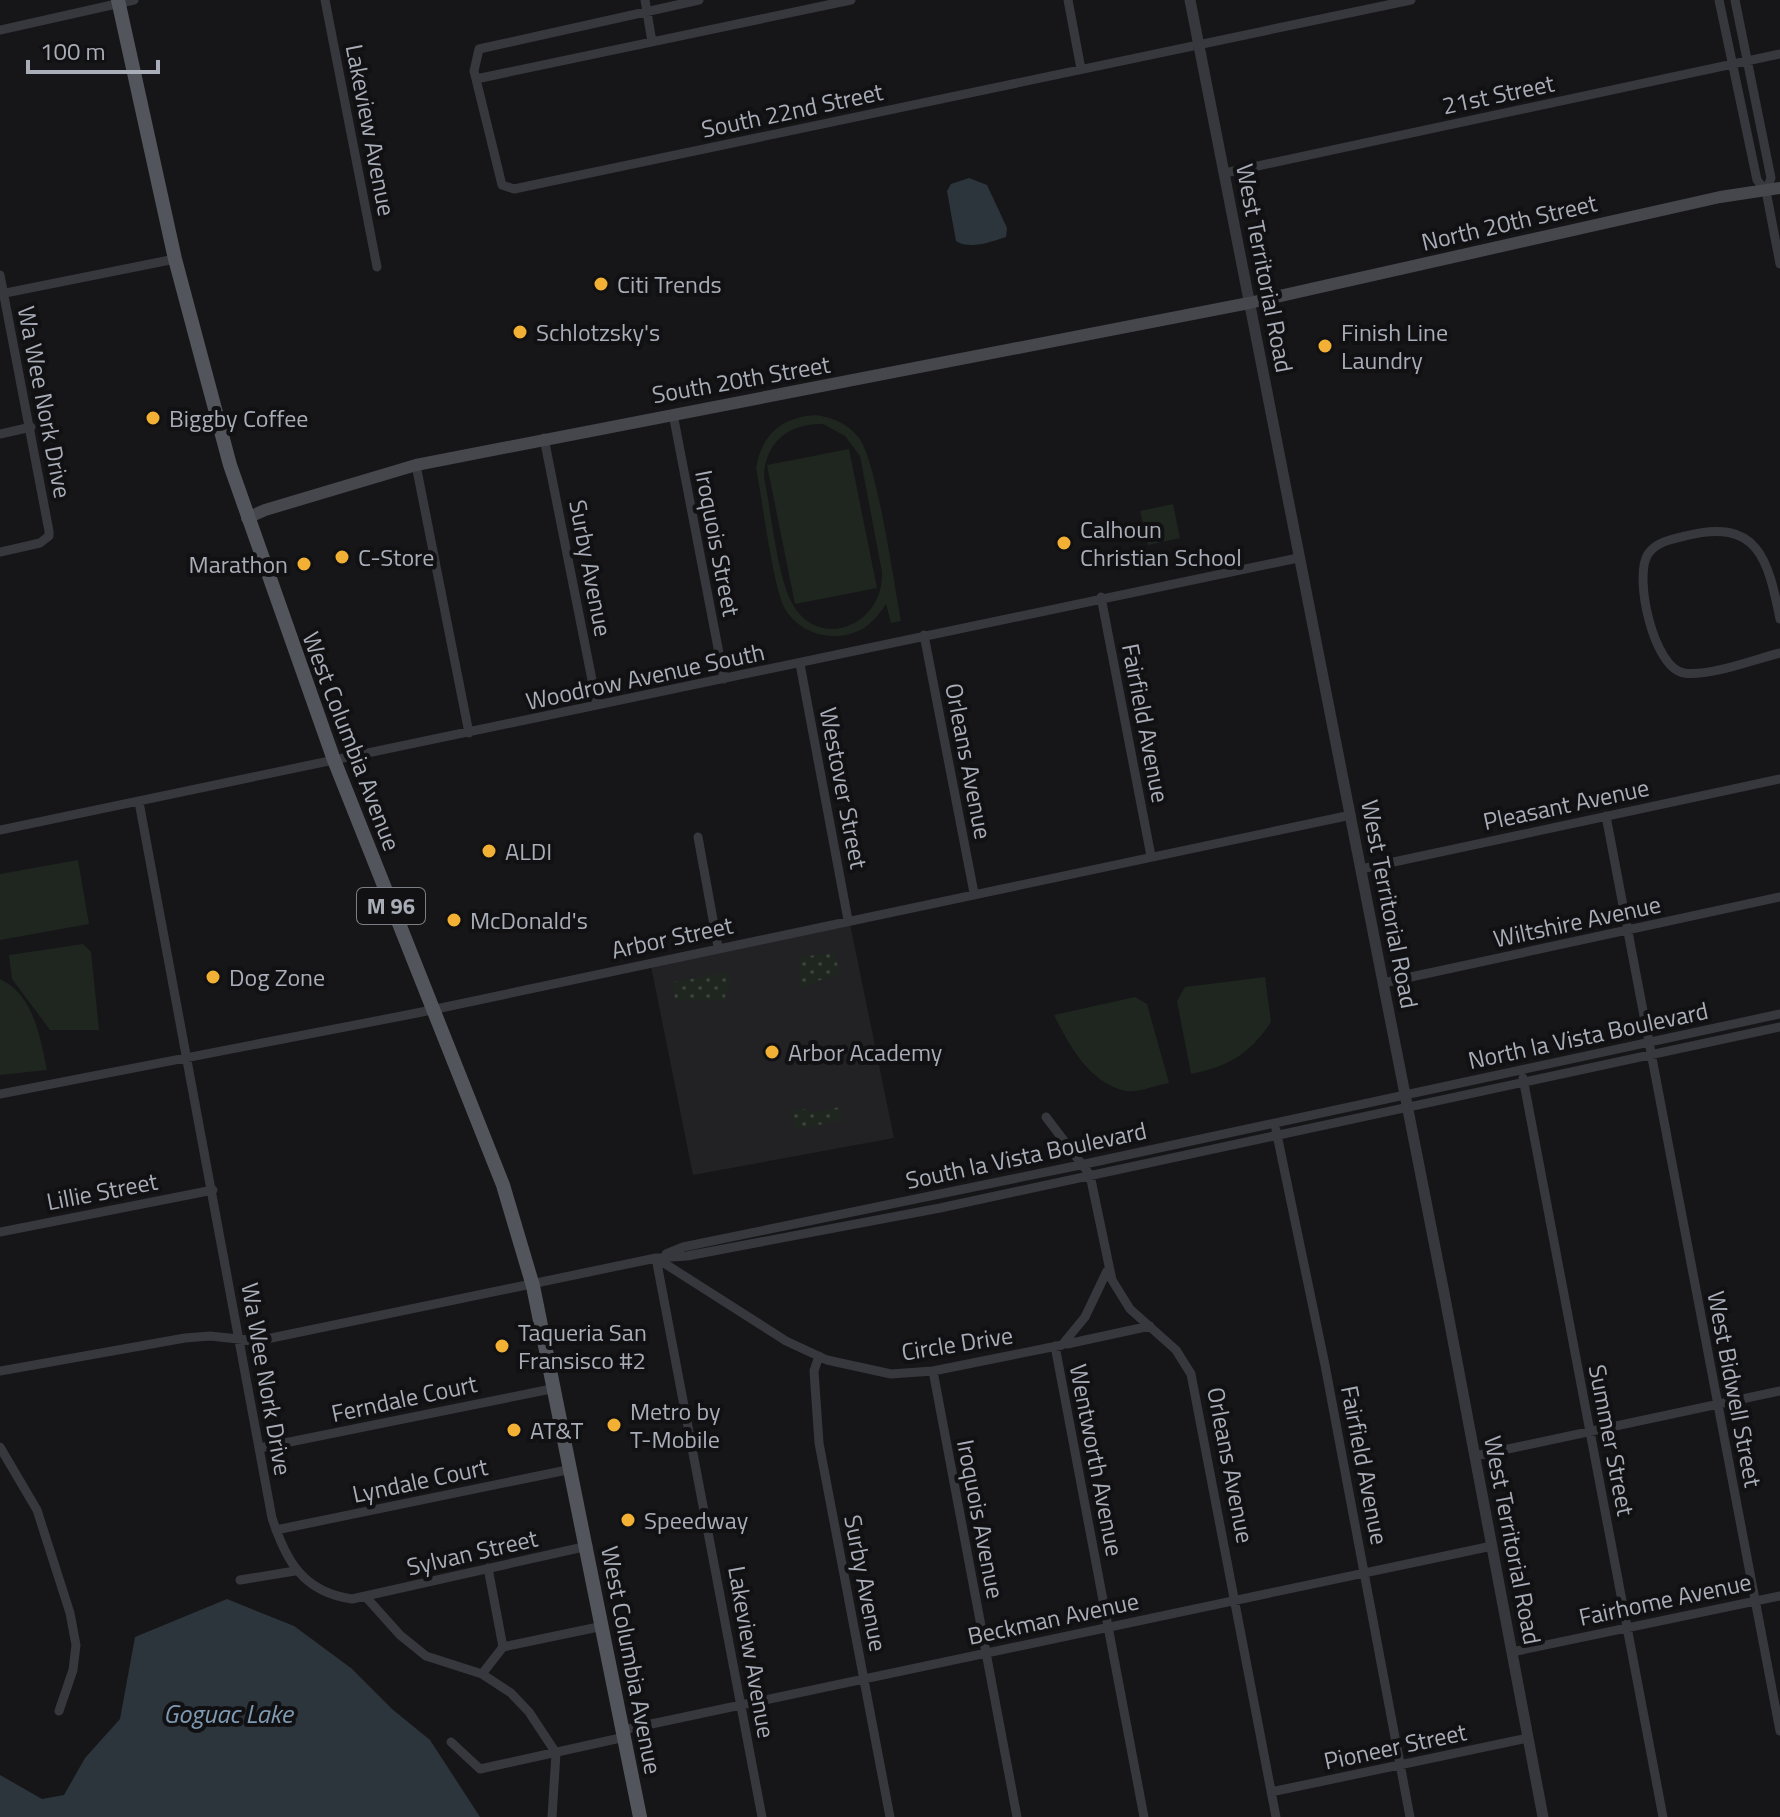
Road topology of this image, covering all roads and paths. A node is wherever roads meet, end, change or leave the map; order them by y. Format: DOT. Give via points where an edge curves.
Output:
graph roads {
  1 [pos="134,0"];
  2 [pos="325,0"];
  3 [pos="699,0"];
  4 [pos="851,0"];
  5 [pos="1068,0"];
  6 [pos="1190,0"];
  7 [pos="1411,0"];
  8 [pos="1719,0"];
  9 [pos="1735,0"];
  10 [pos="118,2"];
  11 [pos="646,5"];
  12 [pos="0,30"];
  13 [pos="652,42"];
  14 [pos="1199,45"];
  15 [pos="1780,54"];
  16 [pos="1747,62"];
  17 [pos="1732,65"];
  18 [pos="1081,69"];
  19 [pos="476,79"];
  20 [pos="1225,173"];
  21 [pos="1780,188"];
  22 [pos="1766,191"];
  23 [pos="175,259"];
  24 [pos="1780,264"];
  25 [pos="377,267"];
  26 [pos="0,275"];
  27 [pos="2,294"];
  28 [pos="1249,303"];
  29 [pos="673,414"];
  30 [pos="31,427"];
  31 [pos="0,434"];
  32 [pos="544,438"];
  33 [pos="416,465"];
  34 [pos="247,518"];
  35 [pos="0,552"];
  36 [pos="1298,558"];
  37 [pos="1101,597"];
  38 [pos="1780,619"];
  39 [pos="924,635"];
  40 [pos="1780,653"];
  41 [pos="800,664"];
  42 [pos="724,679"];
  43 [pos="597,705"];
  44 [pos="469,733"];
  45 [pos="334,760"];
  46 [pos="1780,779"];
  47 [pos="139,802"];
  48 [pos="1351,815"];
  49 [pos="1606,816"];
  50 [pos="0,830"];
  51 [pos="698,837"];
  52 [pos="1151,856"];
  53 [pos="1361,869"];
  54 [pos="974,893"];
  55 [pos="1780,897"];
  56 [pos="848,920"];
  57 [pos="1628,930"];
  58 [pos="718,947"];
  59 [pos="1383,983"];
  60 [pos="432,1009"];
  61 [pos="1779,1014"];
  62 [pos="1780,1027"];
  63 [pos="1649,1043"];
  64 [pos="1652,1055"];
  65 [pos="188,1058"];
  66 [pos="1521,1070"];
  67 [pos="1524,1083"];
  68 [pos="0,1094"];
  69 [pos="1405,1094"];
  70 [pos="1408,1107"];
  71 [pos="1046,1117"];
  72 [pos="1273,1123"];
  73 [pos="1277,1135"];
  74 [pos="1085,1164"];
  75 [pos="1090,1175"];
  76 [pos="213,1190"];
  77 [pos="0,1232"];
  78 [pos="656,1258"];
  79 [pos="1107,1271"];
  80 [pos="533,1286"];
  81 [pos="1150,1326"];
  82 [pos="240,1339"];
  83 [pos="1058,1346"];
  84 [pos="819,1356"];
  85 [pos="0,1371"];
  86 [pos="933,1371"];
  87 [pos="556,1388"];
  88 [pos="1780,1391"];
  89 [pos="1718,1404"];
  90 [pos="1590,1432"];
  91 [pos="0,1447"];
  92 [pos="260,1448"];
  93 [pos="1475,1456"];
  94 [pos="572,1469"];
  95 [pos="276,1530"];
  96 [pos="588,1546"];
  97 [pos="1492,1546"];
  98 [pos="488,1568"];
  99 [pos="295,1571"];
  100 [pos="1364,1572"];
  101 [pos="240,1580"];
  102 [pos="365,1596"];
  103 [pos="1780,1596"];
  104 [pos="1237,1600"];
  105 [pos="1754,1601"];
  106 [pos="603,1626"];
  107 [pos="1108,1627"];
  108 [pos="1627,1628"];
  109 [pos="503,1647"];
  110 [pos="986,1652"];
  111 [pos="1512,1652"];
  112 [pos="482,1674"];
  113 [pos="864,1678"];
  114 [pos="741,1705"];
  115 [pos="59,1711"];
  116 [pos="1780,1731"];
  117 [pos="624,1733"];
  118 [pos="1528,1738"];
  119 [pos="451,1742"];
  120 [pos="556,1753"];
  121 [pos="1400,1766"];
  122 [pos="1271,1792"];
  123 [pos="552,1817"];
  124 [pos="640,1817"];
  125 [pos="762,1817"];
  126 [pos="890,1817"];
  127 [pos="1017,1817"];
  128 [pos="1144,1817"];
  129 [pos="1276,1817"];
  130 [pos="1410,1817"];
  131 [pos="1543,1817"];
  132 [pos="1663,1817"];
  1 -- 10 [label="street"];
  2 -- 25 [label="street, Lakeview Avenue"];
  3 -- 11 [label="street"];
  4 -- 13 [label="street"];
  5 -- 18 [label="street"];
  6 -- 14 [label="street, West Territorial Road"];
  7 -- 14 [label="street, South 22nd Street"];
  8 -- 17 [label="street"];
  9 -- 16 [label="street"];
  10 -- 12 [label="street"];
  10 -- 23 [label="main road, West Columbia Avenue / M 96"];
  11 -- 13 [label="street"];
  11 -- 19 [label="street" via="488,45 475,54"];
  13 -- 19 [label="street"];
  14 -- 18 [label="street, South 22nd Street"];
  14 -- 20 [label="street, West Territorial Road"];
  15 -- 16 [label="street, 21st Street"];
  16 -- 17 [label="street, 21st Street"];
  16 -- 22 [label="street" via="1771,178"];
  17 -- 20 [label="street, 21st Street"];
  17 -- 22 [label="street" via="1757,180"];
  18 -- 19 [label="street, South 22nd Street" via="514,189 506,189 498,176"];
  20 -- 28 [label="street, West Territorial Road"];
  21 -- 22 [label="main road, North 20th Street"];
  22 -- 24 [label="street"];
  22 -- 28 [label="main road, North 20th Street"];
  23 -- 27 [label="street"];
  23 -- 34 [label="main road, West Columbia Avenue / M 96"];
  26 -- 27 [label="street, Wa Wee Nork Drive"];
  27 -- 30 [label="street, Wa Wee Nork Drive"];
  28 -- 29 [label="main road, South 20th Street"];
  28 -- 36 [label="street, West Territorial Road"];
  29 -- 32 [label="main road, South 20th Street"];
  29 -- 42 [label="street, Iroquois Street"];
  30 -- 31 [label="street"];
  30 -- 35 [label="street, Wa Wee Nork Drive" via="49,536"];
  32 -- 33 [label="main road, South 20th Street"];
  32 -- 43 [label="street, Surby Avenue"];
  33 -- 34 [label="main road, South 20th Street"];
  33 -- 44 [label="street"];
  34 -- 45 [label="main road, West Columbia Avenue / M 96"];
  36 -- 37 [label="street, Woodrow Avenue South"];
  36 -- 48 [label="street, West Territorial Road"];
  37 -- 39 [label="street, Woodrow Avenue South"];
  37 -- 52 [label="street, Fairfield Avenue"];
  38 -- 40 [label="street" via="1766,561 1743,535 1714,530 1667,540 1644,563 1656,644 1674,670 1694,673"];
  39 -- 41 [label="street, Woodrow Avenue South"];
  39 -- 54 [label="street, Orleans Avenue"];
  41 -- 42 [label="street, Woodrow Avenue South"];
  41 -- 56 [label="street, Westover Street"];
  42 -- 43 [label="street, Woodrow Avenue South"];
  43 -- 44 [label="street, Woodrow Avenue South"];
  44 -- 45 [label="street, Woodrow Avenue South"];
  45 -- 47 [label="street, Woodrow Avenue South"];
  45 -- 60 [label="main road, West Columbia Avenue / M 96"];
  46 -- 49 [label="street, Pleasant Avenue"];
  47 -- 50 [label="street, Woodrow Avenue South"];
  47 -- 65 [label="street, Wa Wee Nork Drive"];
  48 -- 52 [label="street, Arbor Street"];
  48 -- 53 [label="street, West Territorial Road"];
  49 -- 53 [label="street, Pleasant Avenue"];
  49 -- 57 [label="street"];
  51 -- 58 [label="street"];
  52 -- 54 [label="street, Arbor Street"];
  53 -- 59 [label="street, West Territorial Road"];
  54 -- 56 [label="street, Arbor Street"];
  55 -- 57 [label="street, Wiltshire Avenue"];
  56 -- 58 [label="street, Arbor Street"];
  57 -- 59 [label="street, Wiltshire Avenue"];
  57 -- 63 [label="street"];
  58 -- 60 [label="street, Arbor Street"];
  59 -- 69 [label="street, West Territorial Road"];
  60 -- 65 [label="street, Arbor Street"];
  60 -- 80 [label="main road, West Columbia Avenue / M 96" via="503,1185"];
  61 -- 62 [label="street"];
  61 -- 63 [label="street, North la Vista Boulevard"];
  62 -- 64 [label="street, North la Vista Boulevard"];
  63 -- 64 [label="street, West Bidwell Street"];
  63 -- 66 [label="street, North la Vista Boulevard"];
  64 -- 67 [label="street, North la Vista Boulevard"];
  64 -- 89 [label="street, West Bidwell Street"];
  65 -- 68 [label="street, Arbor Street"];
  65 -- 76 [label="street, Wa Wee Nork Drive"];
  66 -- 67 [label="street, Summer Street"];
  66 -- 69 [label="street, North la Vista Boulevard"];
  67 -- 70 [label="street, North la Vista Boulevard"];
  67 -- 90 [label="street, Summer Street"];
  69 -- 70 [label="street, West Territorial Road"];
  69 -- 72 [label="street, South la Vista Boulevard"];
  70 -- 73 [label="street, South la Vista Boulevard"];
  70 -- 93 [label="street, West Territorial Road"];
  71 -- 74 [label="street, Orleans Avenue"];
  72 -- 73 [label="street, Fairfield Avenue"];
  72 -- 74 [label="street, South la Vista Boulevard"];
  73 -- 75 [label="street, South la Vista Boulevard"];
  73 -- 100 [label="street, Fairfield Avenue"];
  74 -- 75 [label="street, Orleans Avenue"];
  74 -- 78 [label="street, South la Vista Boulevard" via="683,1247"];
  75 -- 78 [label="street, South la Vista Boulevard"];
  75 -- 79 [label="street, Orleans Avenue"];
  76 -- 77 [label="street, Lillie Street"];
  76 -- 82 [label="street, Wa Wee Nork Drive"];
  78 -- 80 [label="street, South la Vista Boulevard"];
  78 -- 84 [label="street, Circle Drive" via="786,1341"];
  78 -- 114 [label="street, Lakeview Avenue"];
  79 -- 81 [label="street, Orleans Avenue" via="1130,1309"];
  79 -- 83 [label="street" via="1085,1317"];
  80 -- 82 [label="street, South la Vista Boulevard" via="257,1341"];
  80 -- 87 [label="main road, West Columbia Avenue / M 96"];
  81 -- 83 [label="street, Circle Drive"];
  81 -- 104 [label="street, Orleans Avenue" via="1176,1350 1194,1384"];
  82 -- 85 [label="street, South la Vista Boulevard" via="170,1340"];
  82 -- 92 [label="street, Wa Wee Nork Drive"];
  83 -- 86 [label="street, Circle Drive"];
  83 -- 107 [label="street, Wentworth Avenue"];
  84 -- 86 [label="street, Circle Drive" via="856,1370"];
  84 -- 113 [label="street, Surby Avenue" via="814,1371 819,1443"];
  86 -- 110 [label="street, Iroquois Avenue"];
  87 -- 92 [label="street, Ferndale Court"];
  87 -- 94 [label="main road, West Columbia Avenue / M 96"];
  88 -- 89 [label="street"];
  89 -- 90 [label="street"];
  89 -- 105 [label="street, West Bidwell Street"];
  90 -- 93 [label="street"];
  90 -- 108 [label="street, Summer Street"];
  91 -- 115 [label="street" via="37,1510 70,1613 76,1645"];
  92 -- 95 [label="street, Wa Wee Nork Drive"];
  93 -- 97 [label="street, West Territorial Road"];
  94 -- 95 [label="street, Lyndale Court"];
  94 -- 96 [label="main road, West Columbia Avenue / M 96"];
  95 -- 99 [label="street, Wa Wee Nork Drive"];
  96 -- 98 [label="street, Sylvan Street"];
  96 -- 106 [label="main road, West Columbia Avenue / M 96"];
  97 -- 100 [label="street, Beckman Avenue"];
  97 -- 111 [label="street, West Territorial Road"];
  98 -- 102 [label="street, Sylvan Street"];
  98 -- 109 [label="street"];
  99 -- 101 [label="street"];
  99 -- 102 [label="street" via="343,1597"];
  100 -- 104 [label="street, Beckman Avenue"];
  100 -- 121 [label="street, Fairfield Avenue"];
  102 -- 112 [label="street" via="426,1656"];
  103 -- 105 [label="street, Fairhome Avenue"];
  104 -- 107 [label="street, Beckman Avenue"];
  104 -- 122 [label="street, Orleans Avenue"];
  105 -- 108 [label="street, Fairhome Avenue"];
  105 -- 116 [label="street, West Bidwell Street"];
  106 -- 109 [label="street"];
  106 -- 117 [label="main road, West Columbia Avenue / M 96"];
  107 -- 110 [label="street, Beckman Avenue"];
  107 -- 128 [label="street, Wentworth Avenue"];
  108 -- 111 [label="street, Fairhome Avenue"];
  108 -- 132 [label="street, Summer Street"];
  109 -- 112 [label="street"];
  110 -- 113 [label="street, Beckman Avenue"];
  110 -- 127 [label="street, Iroquois Avenue"];
  111 -- 118 [label="street, West Territorial Road"];
  112 -- 120 [label="street" via="520,1703"];
  113 -- 114 [label="street, Beckman Avenue"];
  113 -- 126 [label="street, Surby Avenue"];
  114 -- 117 [label="street, Beckman Avenue"];
  114 -- 125 [label="street, Lakeview Avenue"];
  117 -- 120 [label="street, Beckman Avenue"];
  117 -- 124 [label="main road, West Columbia Avenue / M 96"];
  118 -- 121 [label="street, Pioneer Street"];
  118 -- 131 [label="street, West Territorial Road"];
  119 -- 120 [label="street, Beckman Avenue" via="480,1769"];
  120 -- 123 [label="street"];
  121 -- 122 [label="street, Pioneer Street"];
  121 -- 130 [label="street, Fairfield Avenue"];
  122 -- 129 [label="street, Orleans Avenue"];
}
